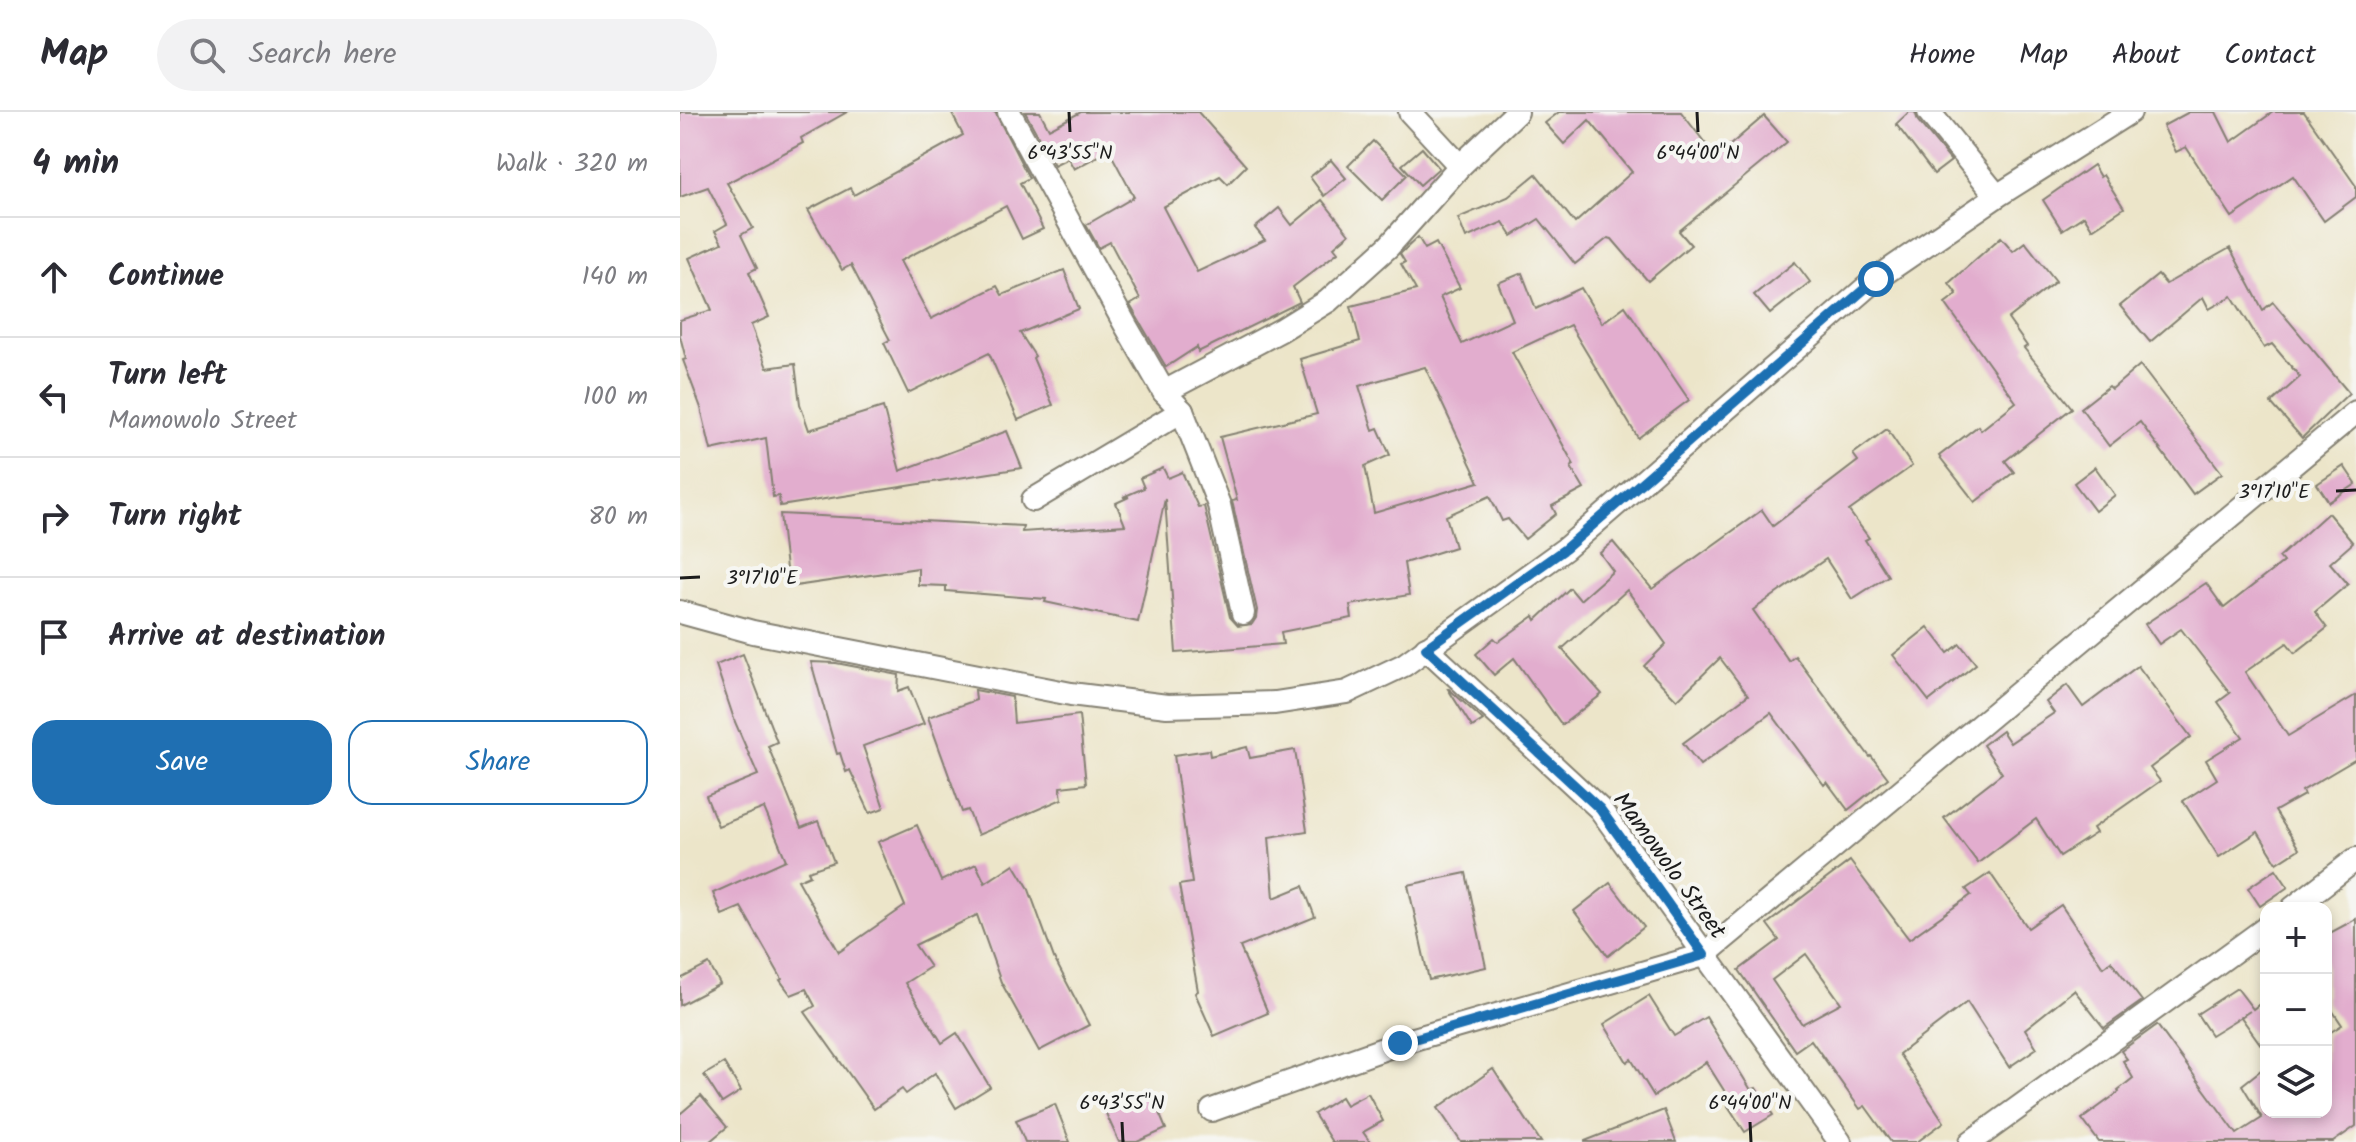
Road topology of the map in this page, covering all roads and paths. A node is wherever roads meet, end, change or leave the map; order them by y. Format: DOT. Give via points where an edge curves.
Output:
graph roads {
  1 [pos="1009,112"];
  2 [pos="1410,112"];
  3 [pos="1517,112"];
  4 [pos="1929,112"];
  5 [pos="2130,112"];
  6 [pos="1460,166"];
  7 [pos="1997,196"];
  8 [pos="1164,392"];
  9 [pos="1182,411"];
  10 [pos="2356,412"];
  11 [pos="1033,500"];
  12 [pos="680,612"];
  13 [pos="1243,613"];
  14 [pos="1426,648"];
  15 [pos="2356,859"];
  16 [pos="2301,902"];
  17 [pos="2260,932"];
  18 [pos="1704,955"];
  19 [pos="1212,1110"];
  20 [pos="1840,1142"];
  21 [pos="1971,1142"];
  1 -- 8 [label="street"];
  2 -- 6 [label="street"];
  3 -- 6 [label="street"];
  4 -- 7 [label="street"];
  5 -- 7 [label="street"];
  6 -- 8 [label="street" via="1389,246 1328,301"];
  7 -- 14 [label="street" via="1876,279 1565,549"];
  8 -- 9 [label="street"];
  9 -- 11 [label="street"];
  9 -- 13 [label="street" via="1219,505"];
  10 -- 18 [label="street"];
  12 -- 14 [label="street" via="753,632 1071,694 1167,706 1275,703 1347,692 1404,665"];
  14 -- 18 [label="street, Mamowolo Street" via="1600,809"];
  15 -- 16 [label="street"];
  17 -- 21 [label="street"];
  18 -- 19 [label="street" via="1400,1043"];
  18 -- 20 [label="street, Mamowolo Street"];
}
